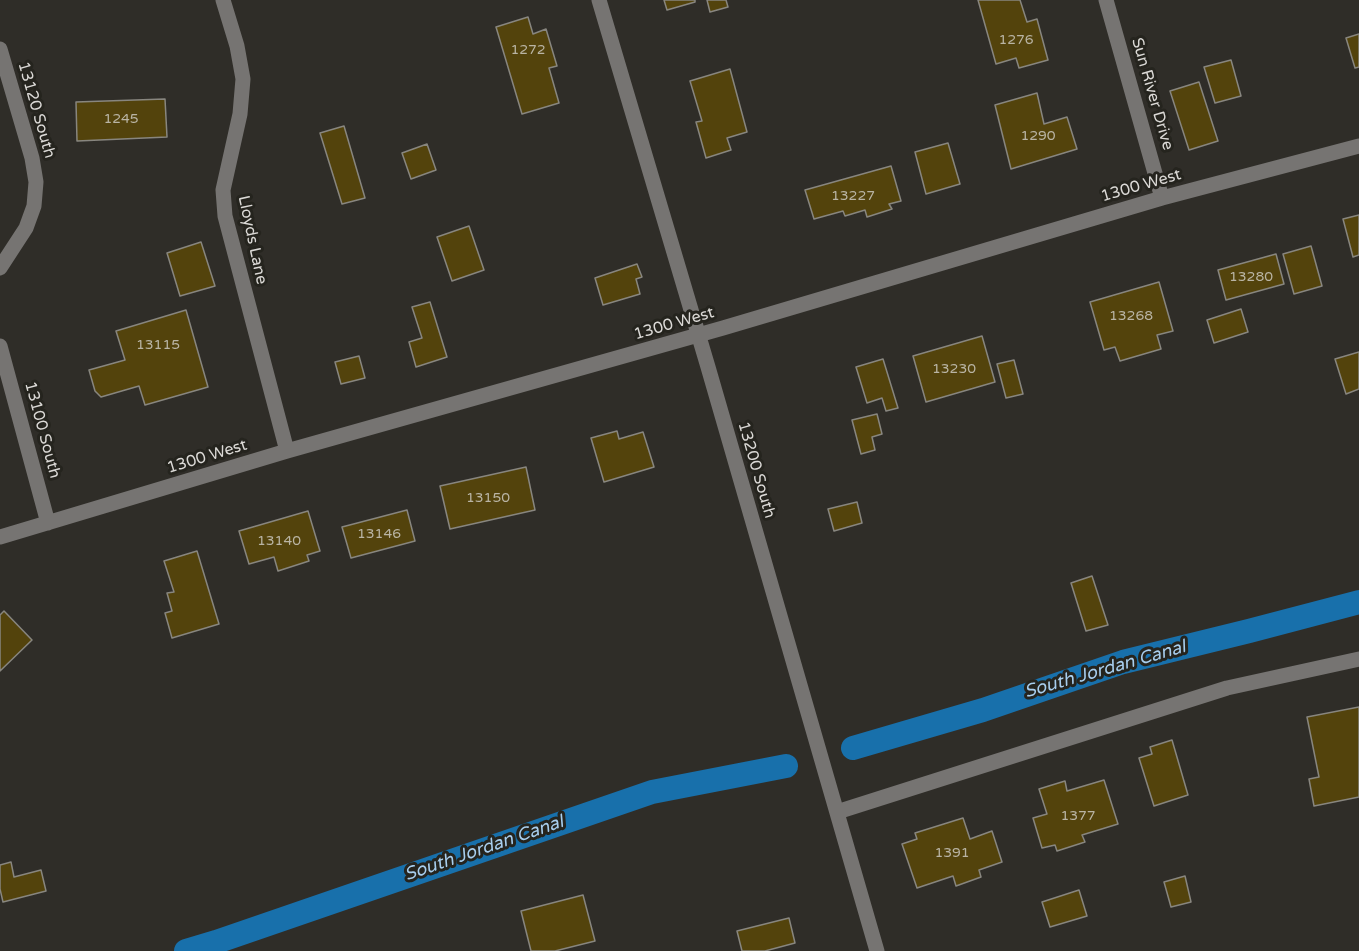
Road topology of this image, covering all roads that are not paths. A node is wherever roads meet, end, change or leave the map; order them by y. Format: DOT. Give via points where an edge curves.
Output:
graph roads {
  1 [pos="224,0"];
  2 [pos="599,0"];
  3 [pos="1106,0"];
  4 [pos="0,49"];
  5 [pos="1359,146"];
  6 [pos="1162,198"];
  7 [pos="0,268"];
  8 [pos="698,335"];
  9 [pos="0,346"];
  10 [pos="287,451"];
  11 [pos="48,523"];
  12 [pos="0,537"];
  13 [pos="1359,659"];
  14 [pos="837,812"];
  15 [pos="877,951"];
  1 -- 10 [label="street, Lloyds Lane" via="243,79 240,114 223,189 225,216"];
  2 -- 8 [label="street, 13200 South"];
  3 -- 6 [label="street, Sun River Drive"];
  4 -- 7 [label="street, 13120 South" via="36,182 34,206 26,228"];
  5 -- 6 [label="street, 1300 West"];
  6 -- 8 [label="street, 1300 West"];
  8 -- 10 [label="street, 1300 West"];
  8 -- 14 [label="street, 13200 South"];
  9 -- 11 [label="street, 13100 South"];
  10 -- 11 [label="street, 1300 West"];
  11 -- 12 [label="street, 1300 West"];
  13 -- 14 [label="street" via="1227,688"];
  14 -- 15 [label="street, 13200 South"];
}
